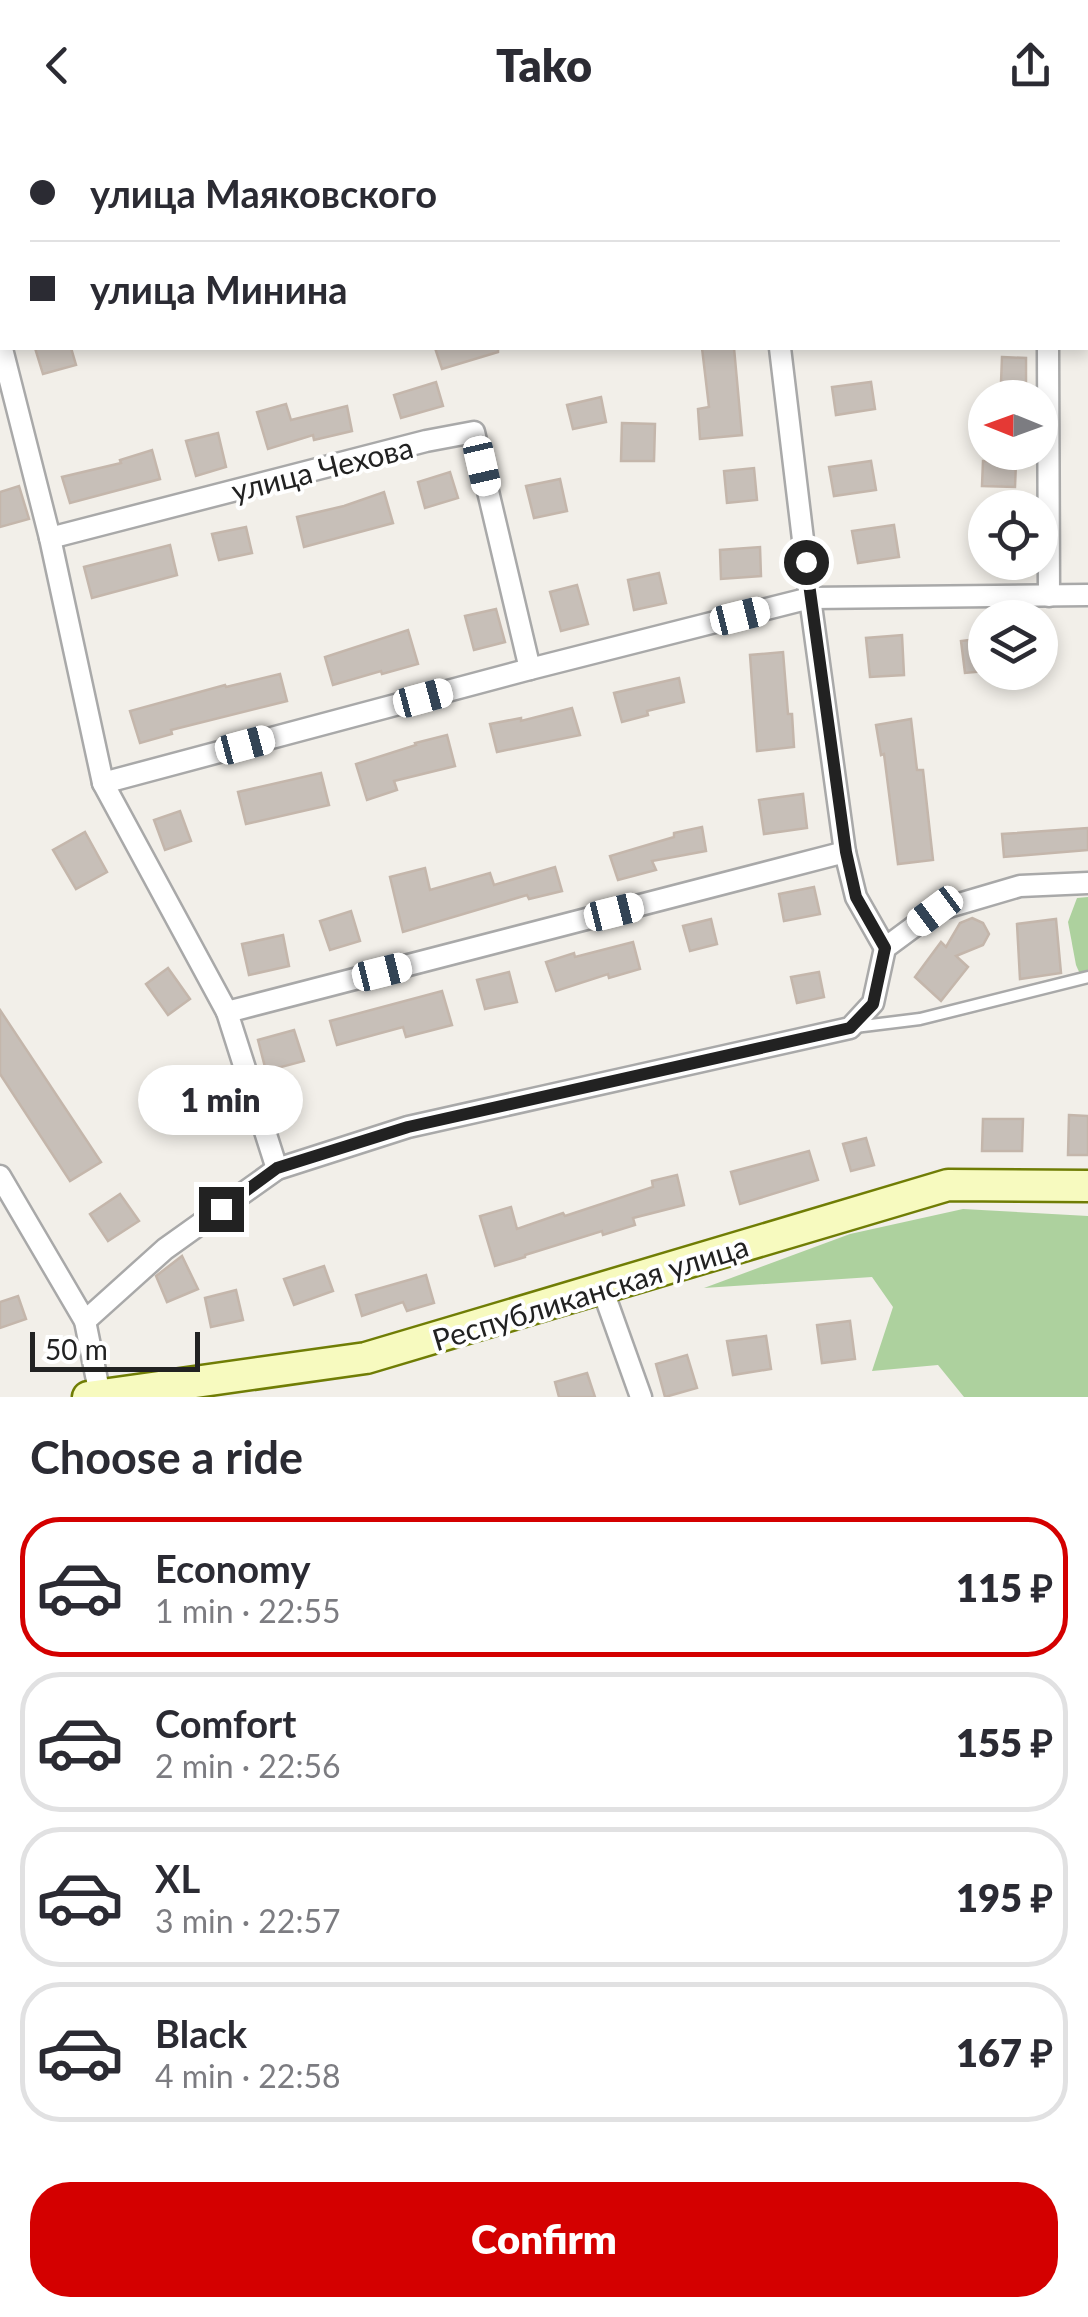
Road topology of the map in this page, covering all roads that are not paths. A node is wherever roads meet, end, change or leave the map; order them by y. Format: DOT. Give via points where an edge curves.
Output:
graph roads {
  1 [pos="2,350"];
  2 [pos="780,350"];
  3 [pos="1048,350"];
  4 [pos="50,538"];
  5 [pos="1088,595"];
  6 [pos="1049,596"];
  7 [pos="810,598"];
  8 [pos="530,669"];
  9 [pos="103,783"];
  10 [pos="846,852"];
  11 [pos="1088,883"];
  12 [pos="885,948"];
  13 [pos="1088,978"];
  14 [pos="227,1012"];
  15 [pos="850,1028"];
  16 [pos="277,1168"];
  17 [pos="0,1176"];
  18 [pos="1088,1186"];
  19 [pos="602,1288"];
  20 [pos="85,1321"];
  21 [pos="94,1396"];
  22 [pos="641,1397"];
  1 -- 4 [label="street"];
  2 -- 7 [label="street"];
  3 -- 6 [label="street"];
  4 -- 8 [label="street, улица Чехова" via="474,432"];
  4 -- 9 [label="street"];
  5 -- 6 [label="street"];
  6 -- 7 [label="street"];
  7 -- 8 [label="street"];
  7 -- 10 [label="street"];
  8 -- 9 [label="street"];
  9 -- 14 [label="street"];
  10 -- 12 [label="street" via="856,897"];
  10 -- 14 [label="street"];
  11 -- 12 [label="street" via="1020,886 935,911"];
  12 -- 15 [label="street" via="873,1004"];
  13 -- 15 [label="lane"];
  14 -- 16 [label="street"];
  15 -- 16 [label="street" via="408,1127"];
  16 -- 20 [label="street" via="165,1249"];
  17 -- 20 [label="street"];
  18 -- 19 [label="street, Республиканская улица" via="948,1185"];
  19 -- 21 [label="street, Республиканская улица" via="366,1358"];
  19 -- 22 [label="street"];
  20 -- 21 [label="street"];
}
